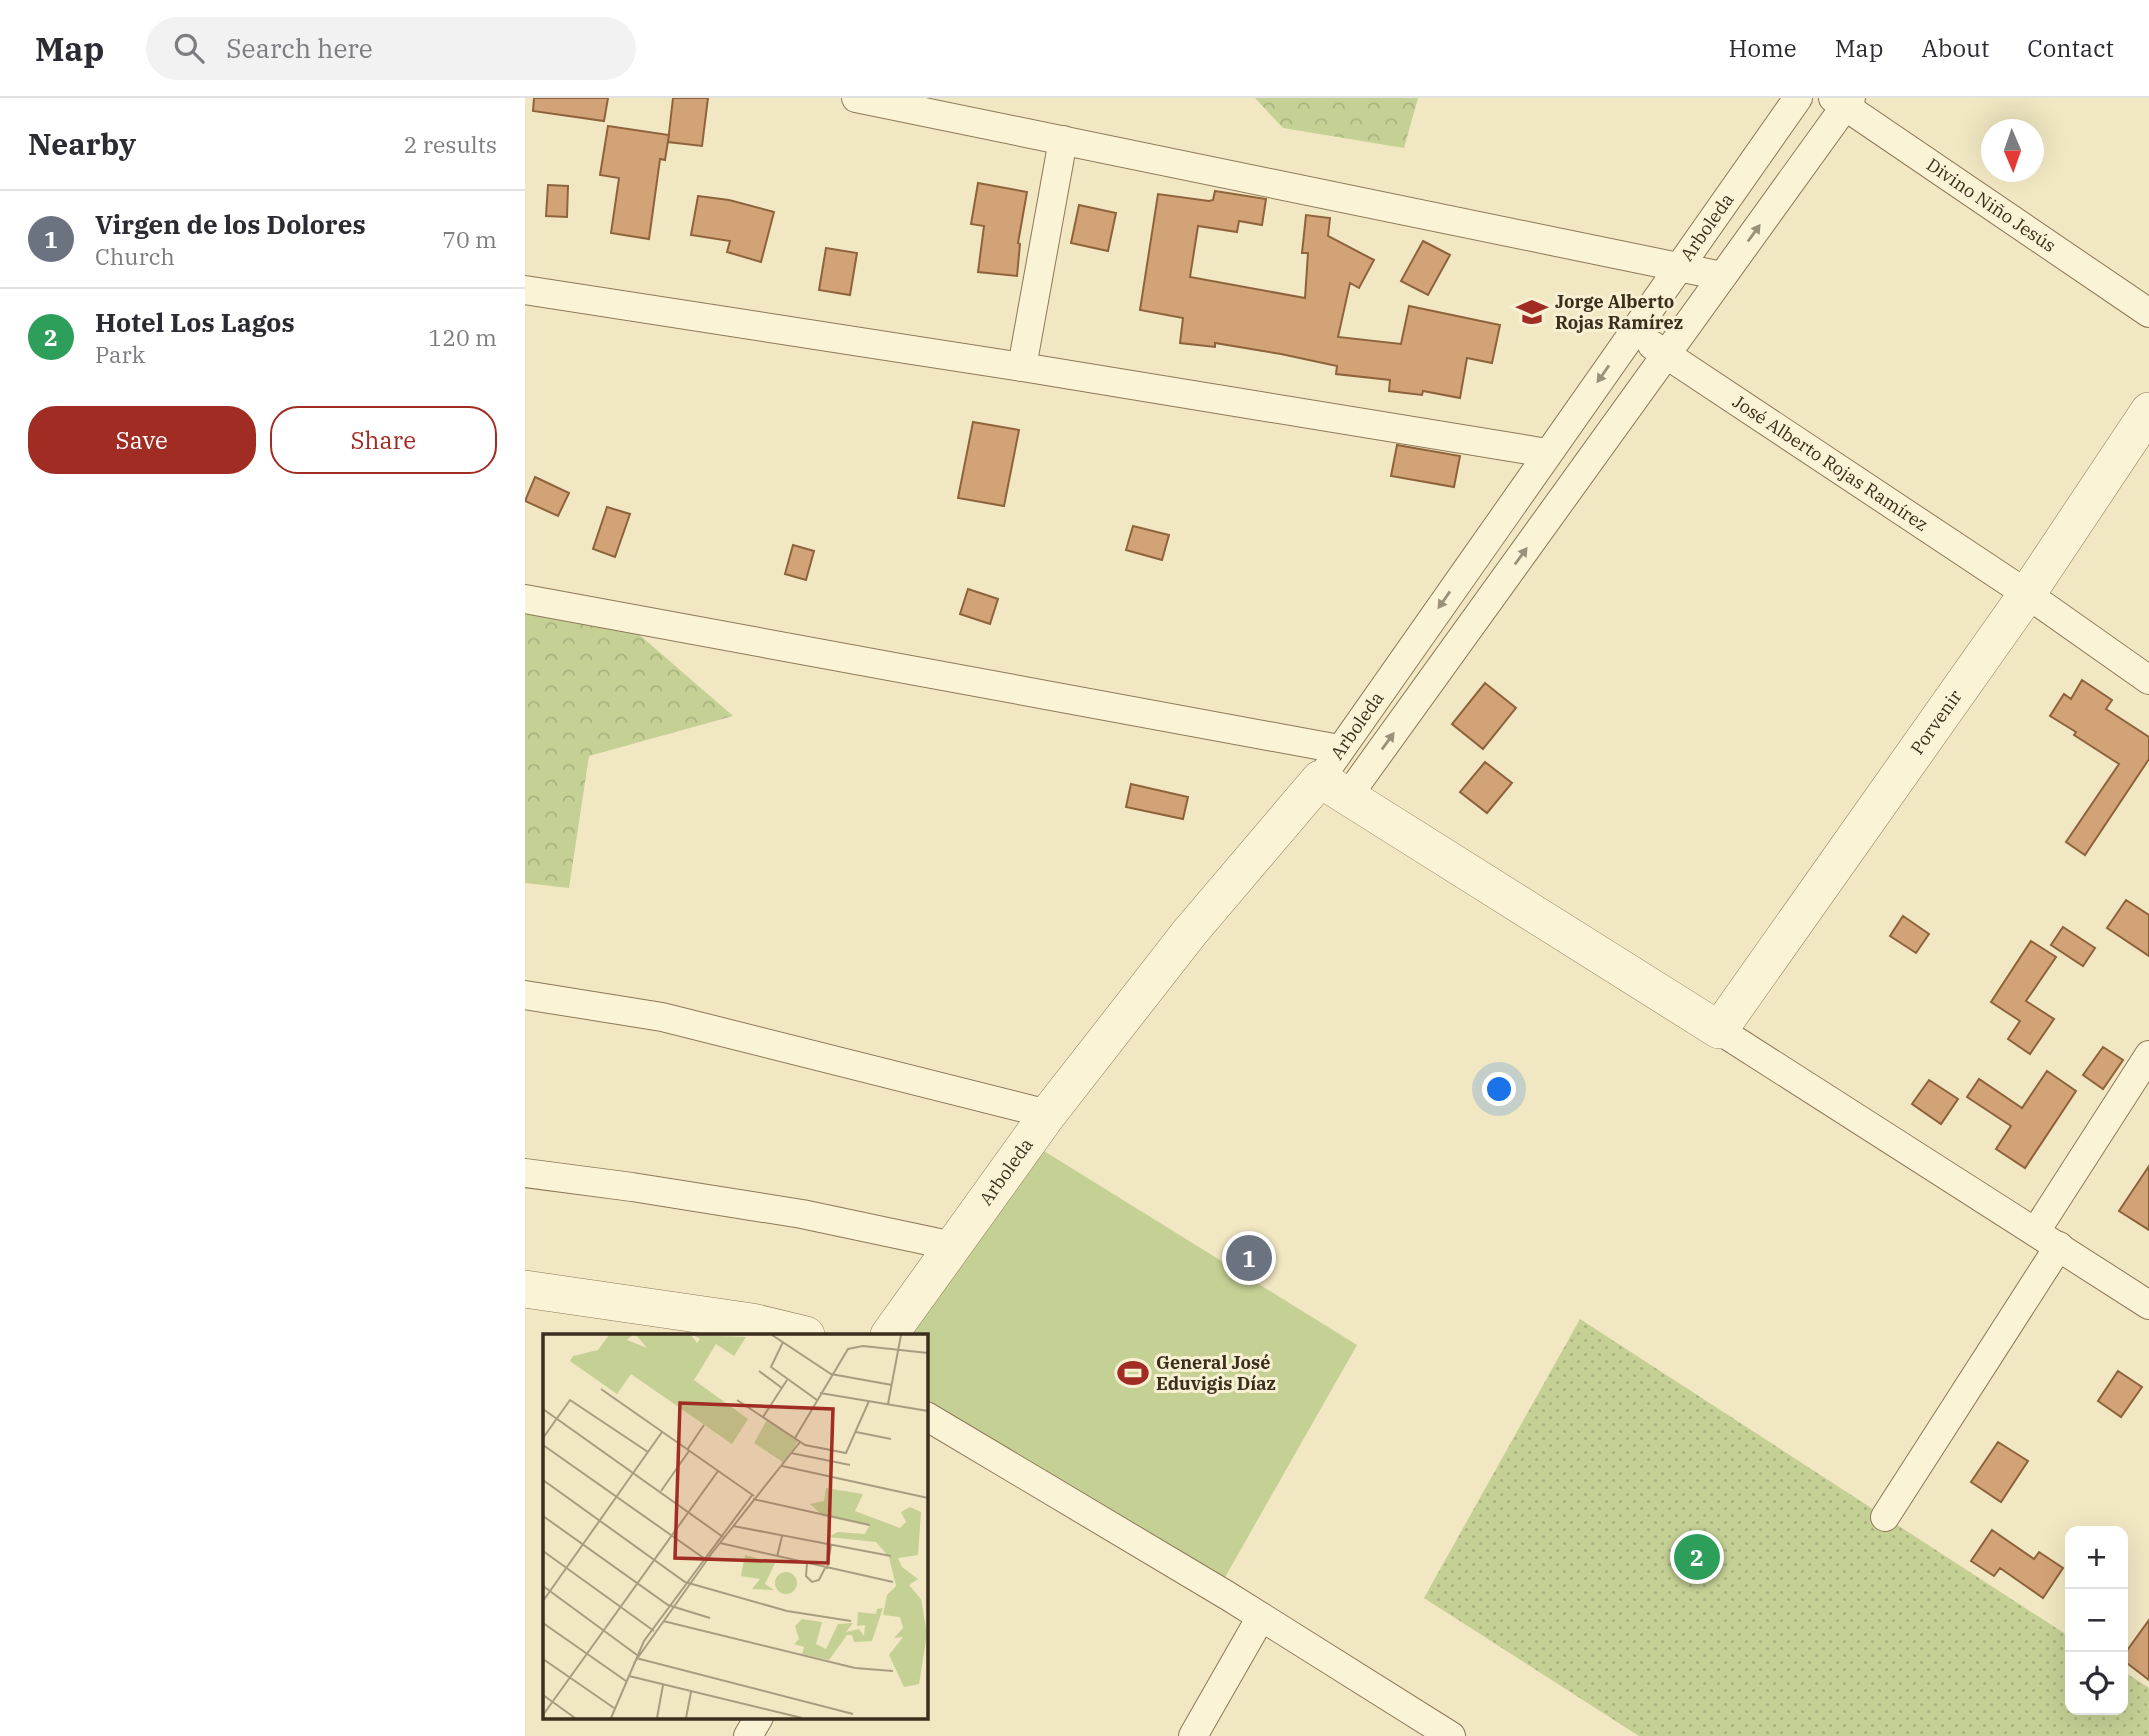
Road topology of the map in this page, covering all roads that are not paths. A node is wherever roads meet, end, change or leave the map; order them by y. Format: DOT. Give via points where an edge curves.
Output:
graph roads {
  1 [pos="856,98"];
  2 [pos="1798,98"];
  3 [pos="1843,101"];
  4 [pos="1063,140"];
  5 [pos="1680,266"];
  6 [pos="1723,276"];
  7 [pos="525,290"];
  8 [pos="2149,313"];
  9 [pos="1632,332"];
  10 [pos="1666,354"];
  11 [pos="1023,367"];
  12 [pos="2149,411"];
  13 [pos="1547,453"];
  14 [pos="2027,594"];
  15 [pos="525,599"];
  16 [pos="2149,680"];
  17 [pos="1336,775"];
  18 [pos="525,995"];
  19 [pos="1719,1030"];
  20 [pos="2149,1055"];
  21 [pos="1048,1114"];
  22 [pos="525,1173"];
  23 [pos="2036,1231"];
  24 [pos="953,1246"];
  25 [pos="2059,1246"];
  26 [pos="525,1289"];
  27 [pos="2149,1305"];
  28 [pos="802,1334"];
  29 [pos="890,1334"];
  30 [pos="927,1417"];
  31 [pos="1885,1517"];
  32 [pos="1261,1617"];
  33 [pos="758,1718"];
  34 [pos="748,1736"];
  35 [pos="1193,1736"];
  36 [pos="1451,1736"];
  1 -- 4 [label="street"];
  2 -- 5 [label="street, Arboleda"];
  6 -- 3 [label="street, Arboleda, one-way"];
  3 -- 8 [label="street, Divino Niño Jesús"];
  4 -- 5 [label="street"];
  4 -- 11 [label="street"];
  5 -- 6 [label="street"];
  5 -- 9 [label="street, Arboleda"];
  6 -- 10 [label="street, Arboleda"];
  7 -- 11 [label="street"];
  9 -- 10 [label="street, José Alberto Rojas Ramírez"];
  9 -- 13 [label="street, Arboleda, one-way"];
  10 -- 14 [label="street, José Alberto Rojas Ramírez"];
  17 -- 10 [label="street, Arboleda, one-way"];
  11 -- 13 [label="street"];
  12 -- 14 [label="street, Porvenir"];
  13 -- 17 [label="street, Arboleda, one-way"];
  14 -- 16 [label="street, José Alberto Rojas Ramírez"];
  14 -- 19 [label="street, Porvenir"];
  15 -- 17 [label="street"];
  17 -- 19 [label="street"];
  17 -- 21 [label="street, Arboleda" via="1191,932"];
  18 -- 21 [label="street" via="662,1017"];
  19 -- 23 [label="street"];
  20 -- 23 [label="street"];
  21 -- 24 [label="street, Arboleda"];
  22 -- 24 [label="street" via="802,1214"];
  23 -- 25 [label="street"];
  24 -- 29 [label="street, Arboleda"];
  25 -- 27 [label="street"];
  25 -- 31 [label="street"];
  26 -- 28 [label="street" via="752,1322"];
  30 -- 32 [label="street"];
  32 -- 35 [label="street"];
  32 -- 36 [label="street"];
  33 -- 34 [label="street"];
}
